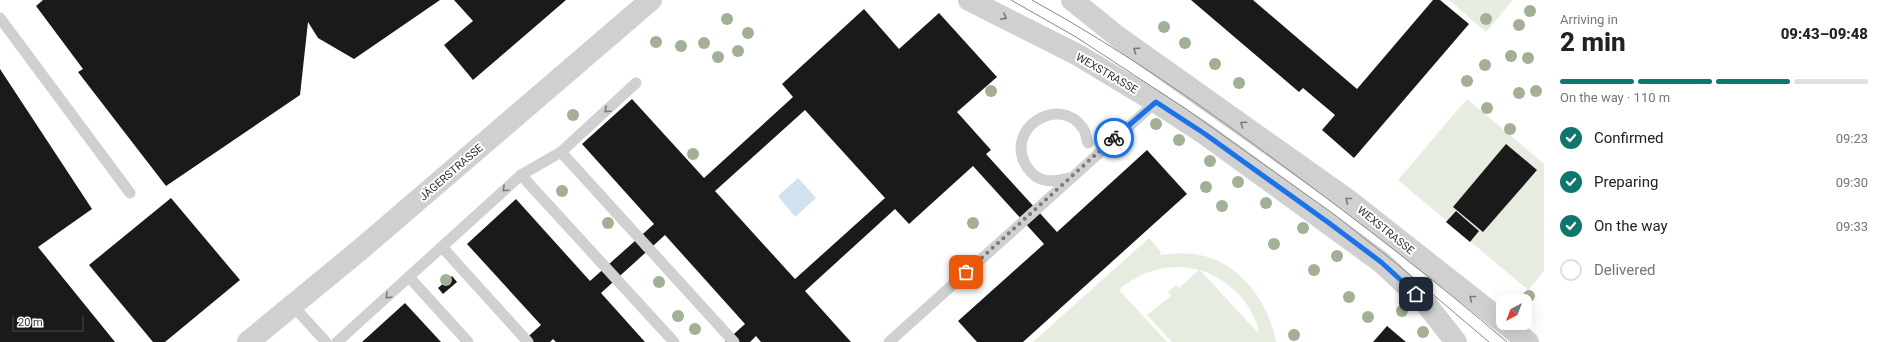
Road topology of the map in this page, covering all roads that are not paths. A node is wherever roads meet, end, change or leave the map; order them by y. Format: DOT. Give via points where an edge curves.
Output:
graph roads {
  1 [pos="651,0"];
  2 [pos="969,0"];
  3 [pos="1072,0"];
  4 [pos="0,18"];
  5 [pos="636,83"];
  6 [pos="1156,102"];
  7 [pos="1088,143"];
  8 [pos="561,152"];
  9 [pos="521,175"];
  10 [pos="1070,178"];
  11 [pos="130,194"];
  12 [pos="442,247"];
  13 [pos="409,277"];
  14 [pos="293,306"];
  15 [pos="1496,317"];
  16 [pos="1513,330"];
  17 [pos="248,342"];
  18 [pos="326,342"];
  19 [pos="337,342"];
  20 [pos="468,342"];
  21 [pos="528,342"];
  22 [pos="674,342"];
  23 [pos="734,342"];
  24 [pos="889,342"];
  25 [pos="1456,342"];
  26 [pos="1528,342"];
  1 -- 14 [label="street, JÄGERSTRASSE"];
  2 -- 6 [label="street, WEXSTRASSE, one-way" via="1078,55"];
  15 -- 3 [label="street, WEXSTRASSE, one-way" via="1348,200 1118,37"];
  4 -- 11 [label="lane"];
  5 -- 8 [label="lane, one-way"];
  6 -- 10 [label="lane"];
  6 -- 25 [label="street, WEXSTRASSE" via="1205,134 1381,262 1427,305"];
  7 -- 10 [label="lane" via="1084,129 1073,118 1060,114 1047,114 1036,120 1021,139 1023,161 1037,179 1050,182"];
  8 -- 9 [label="lane"];
  8 -- 23 [label="lane"];
  9 -- 12 [label="lane, one-way"];
  9 -- 22 [label="lane"];
  10 -- 24 [label="lane"];
  12 -- 13 [label="lane"];
  12 -- 21 [label="lane"];
  13 -- 19 [label="lane, one-way"];
  13 -- 20 [label="lane"];
  14 -- 17 [label="street, JÄGERSTRASSE"];
  14 -- 18 [label="lane"];
  16 -- 26 [label="street, WEXSTRASSE"];
}
